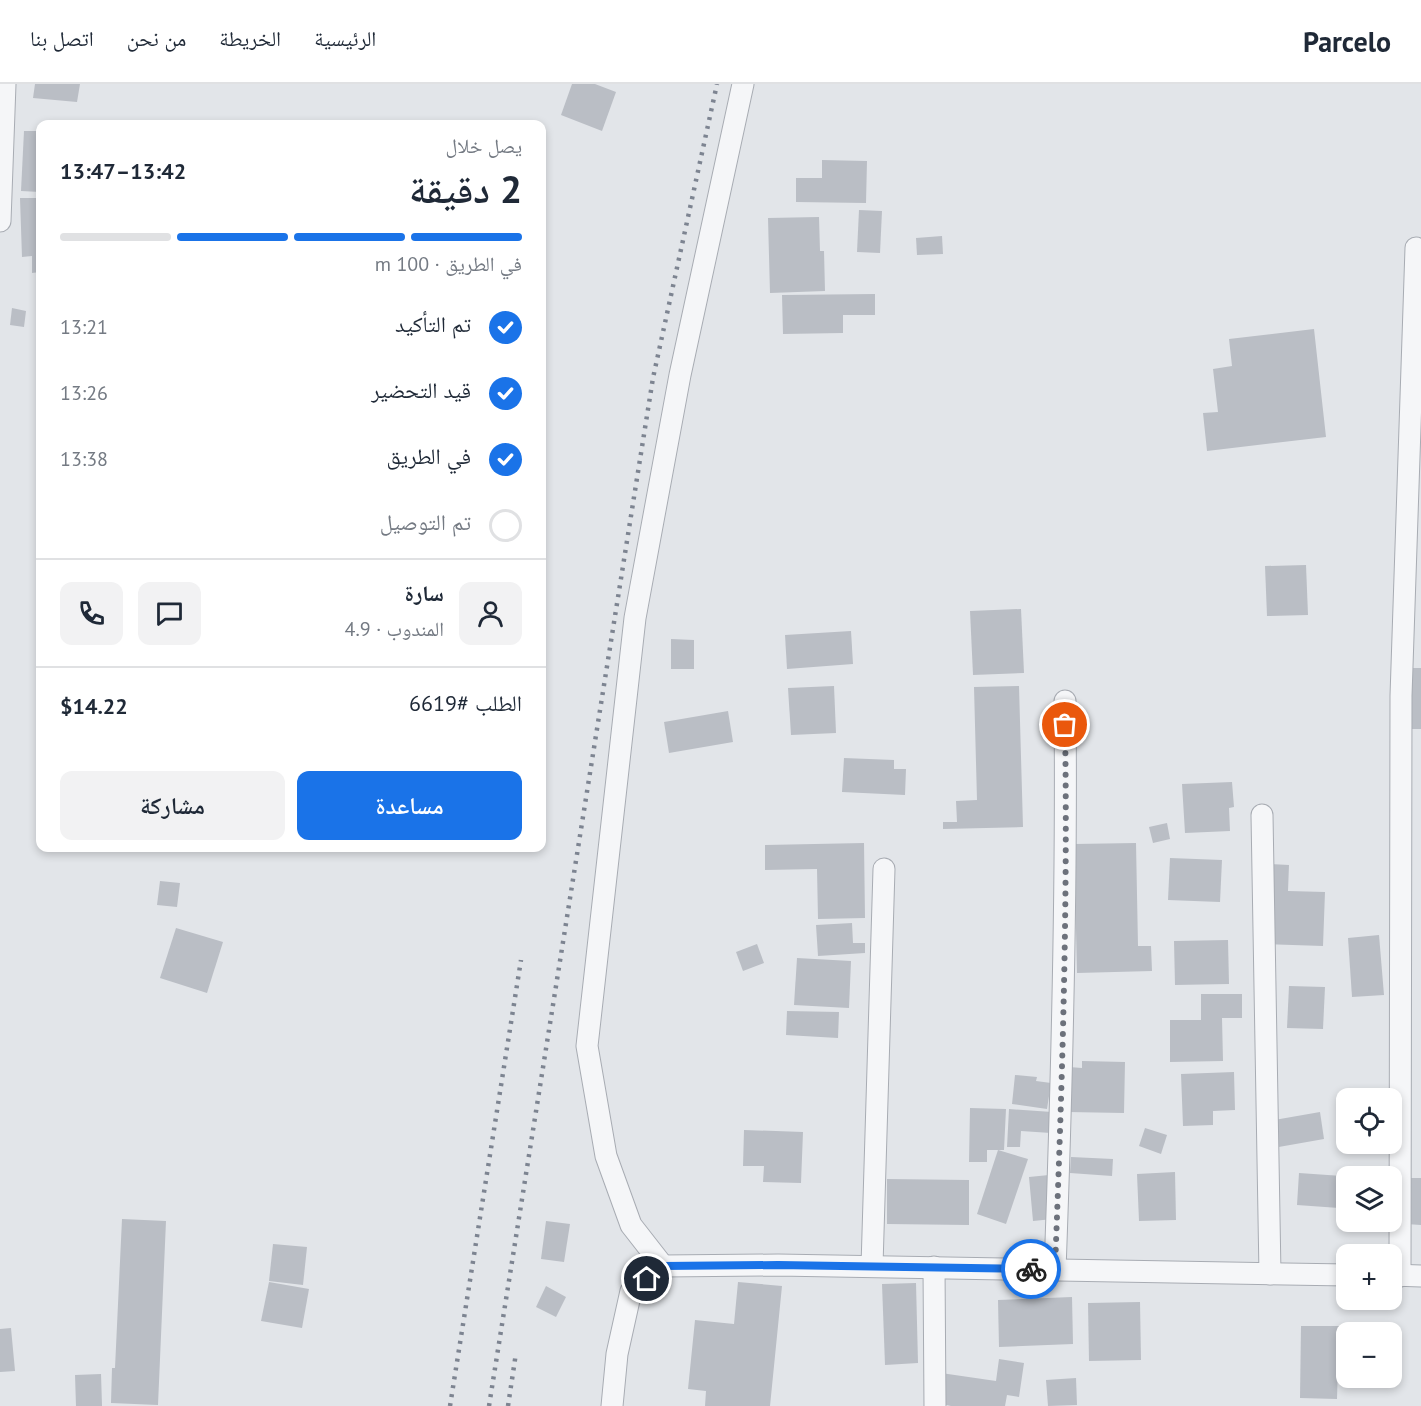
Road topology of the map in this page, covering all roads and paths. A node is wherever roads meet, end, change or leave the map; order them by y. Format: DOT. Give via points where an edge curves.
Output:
graph roads {
  1 [pos="5,84"];
  2 [pos="743,84"];
  3 [pos="0,221"];
  4 [pos="1416,248"];
  5 [pos="1065,701"];
  6 [pos="1262,815"];
  7 [pos="884,869"];
  8 [pos="663,1266"];
  9 [pos="872,1266"];
  10 [pos="934,1267"];
  11 [pos="1055,1269"];
  12 [pos="1270,1274"];
  13 [pos="1336,1275"];
  14 [pos="1404,1276"];
  15 [pos="612,1406"];
  16 [pos="935,1406"];
  1 -- 3 [label="street"];
  2 -- 8 [label="street" via="680,375 635,618 587,1046 606,1156 631,1225"];
  4 -- 14 [label="street" via="1401,696"];
  5 -- 11 [label="street" via="1066,901"];
  6 -- 12 [label="street"];
  7 -- 9 [label="street"];
  8 -- 9 [label="street"];
  8 -- 15 [label="street" via="631,1291 617,1354"];
  9 -- 10 [label="street"];
  10 -- 11 [label="street"];
  10 -- 16 [label="street"];
  11 -- 12 [label="street"];
  12 -- 13 [label="street"];
}
